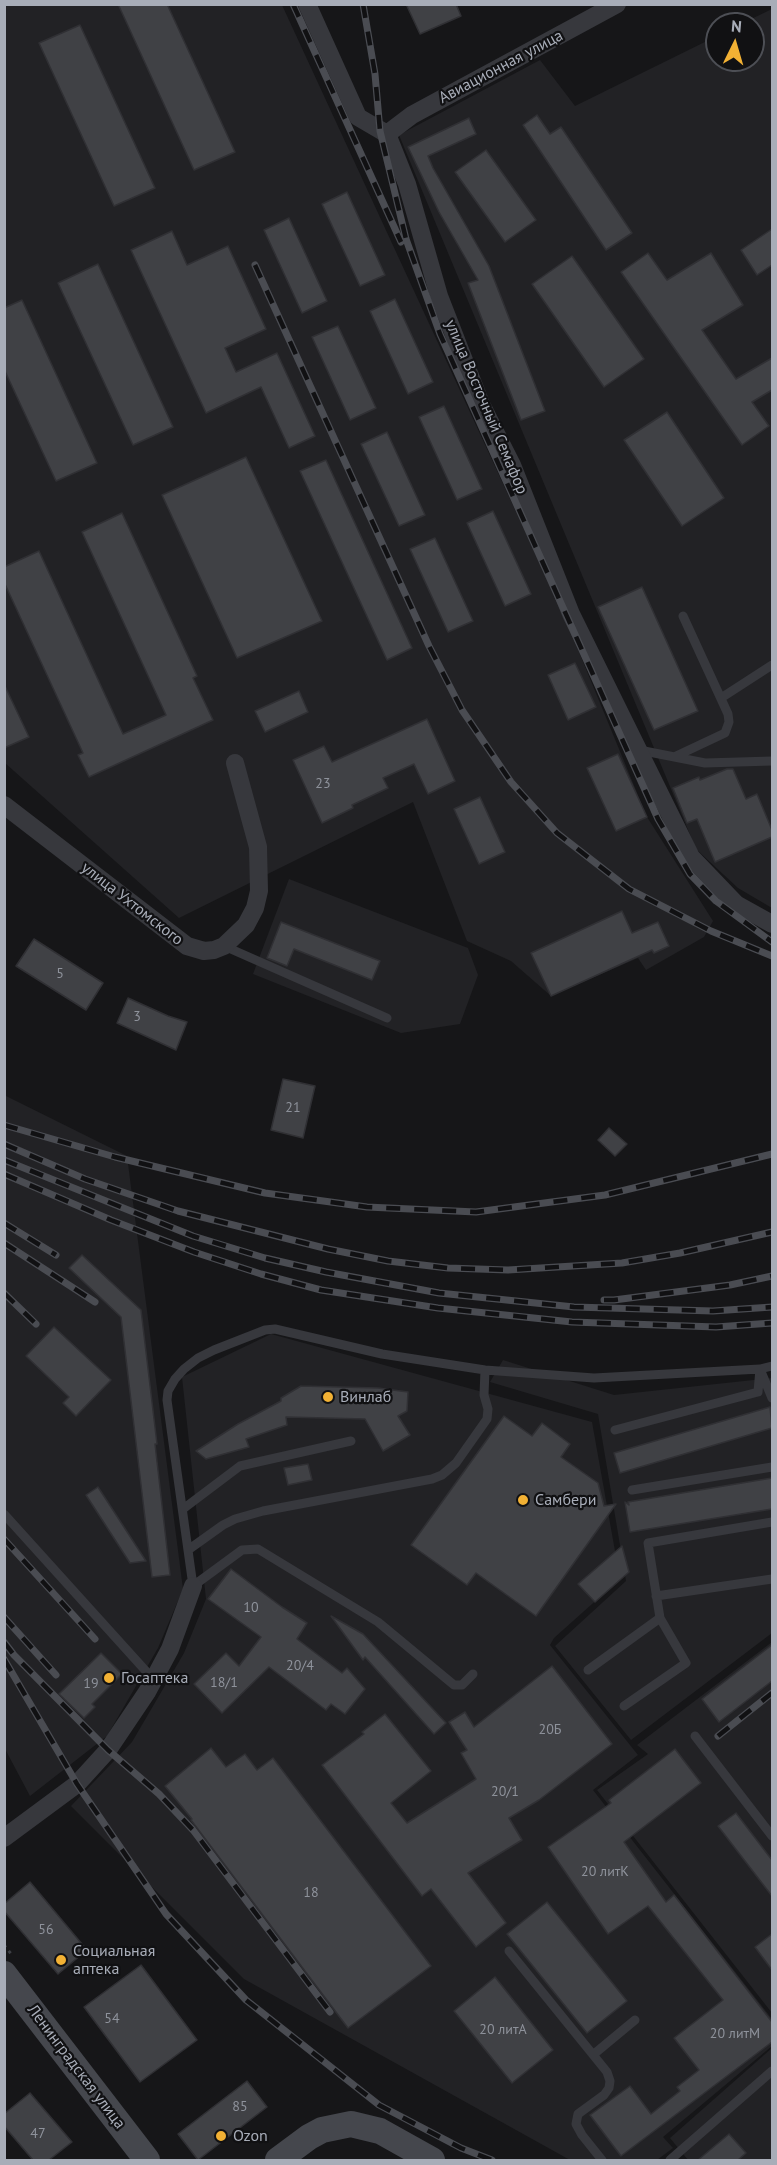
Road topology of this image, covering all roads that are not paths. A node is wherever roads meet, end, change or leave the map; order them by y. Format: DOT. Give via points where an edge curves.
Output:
graph roads {
  1 [pos="308,4"];
  2 [pos="618,4"];
  3 [pos="387,134"];
  4 [pos="683,616"];
  5 [pos="772,665"];
  6 [pos="721,698"];
  7 [pos="639,750"];
  8 [pos="674,757"];
  9 [pos="772,761"];
  10 [pos="235,763"];
  11 [pos="4,805"];
  12 [pos="772,924"];
  13 [pos="224,946"];
  14 [pos="387,1018"];
  15 [pos="772,1366"];
  16 [pos="760,1369"];
  17 [pos="485,1370"];
  18 [pos="772,1398"];
  19 [pos="615,1430"];
  20 [pos="351,1441"];
  21 [pos="772,1467"];
  22 [pos="632,1490"];
  23 [pos="183,1509"];
  24 [pos="4,1514"];
  25 [pos="772,1522"];
  26 [pos="188,1550"];
  27 [pos="772,1579"];
  28 [pos="193,1586"];
  29 [pos="656,1596"];
  30 [pos="660,1618"];
  31 [pos="588,1670"];
  32 [pos="473,1674"];
  33 [pos="154,1680"];
  34 [pos="624,1706"];
  35 [pos="695,1736"];
  36 [pos="772,1836"];
  37 [pos="4,1838"];
  38 [pos="509,1950"];
  39 [pos="4,1974"];
  40 [pos="635,2020"];
  41 [pos="594,2054"];
  42 [pos="772,2071"];
  43 [pos="147,2160"];
  44 [pos="278,2160"];
  45 [pos="432,2160"];
  46 [pos="602,2160"];
  47 [pos="670,2160"];
  1 -- 3 [label="street" via="358,117"];
  2 -- 3 [label="street, Авиационная улица" via="412,115"];
  3 -- 7 [label="street, улица Восточный Семафор" via="407,184 439,297 481,404 512,465 571,614"];
  4 -- 6 [label="lane"];
  5 -- 6 [label="lane"];
  6 -- 8 [label="lane" via="729,722 725,733"];
  7 -- 8 [label="lane"];
  7 -- 12 [label="street, улица Восточный Семафор" via="691,857 736,904"];
  8 -- 9 [label="lane" via="705,763"];
  10 -- 13 [label="street" via="258,847 259,891 246,925"];
  11 -- 13 [label="street, улица Ухтомского" via="187,946 204,951"];
  13 -- 14 [label="lane"];
  15 -- 16 [label="lane"];
  16 -- 17 [label="lane" via="594,1378"];
  16 -- 18 [label="lane"];
  16 -- 19 [label="lane" via="758,1392"];
  17 -- 23 [label="lane" via="382,1354 275,1329 214,1350 184,1369 168,1391"];
  17 -- 26 [label="lane" via="487,1419 456,1463 442,1475 235,1519"];
  20 -- 23 [label="lane" via="240,1466"];
  21 -- 22 [label="lane"];
  23 -- 26 [label="lane"];
  24 -- 33 [label="lane"];
  25 -- 29 [label="lane" via="648,1543"];
  26 -- 28 [label="lane"];
  27 -- 29 [label="lane"];
  28 -- 32 [label="lane" via="242,1550 258,1549 378,1622 454,1685 462,1685"];
  28 -- 33 [label="street"];
  29 -- 30 [label="lane"];
  30 -- 31 [label="lane"];
  30 -- 34 [label="lane" via="686,1662"];
  33 -- 37 [label="street" via="108,1749 77,1784"];
  35 -- 36 [label="lane"];
  38 -- 41 [label="lane"];
  39 -- 43 [label="main road, Ленинградская улица"];
  40 -- 41 [label="lane"];
  41 -- 46 [label="lane" via="607,2072 609,2088 578,2114 576,2124"];
  42 -- 47 [label="lane"];
  44 -- 45 [label="main road" via="321,2130 351,2124 380,2131"];
}
